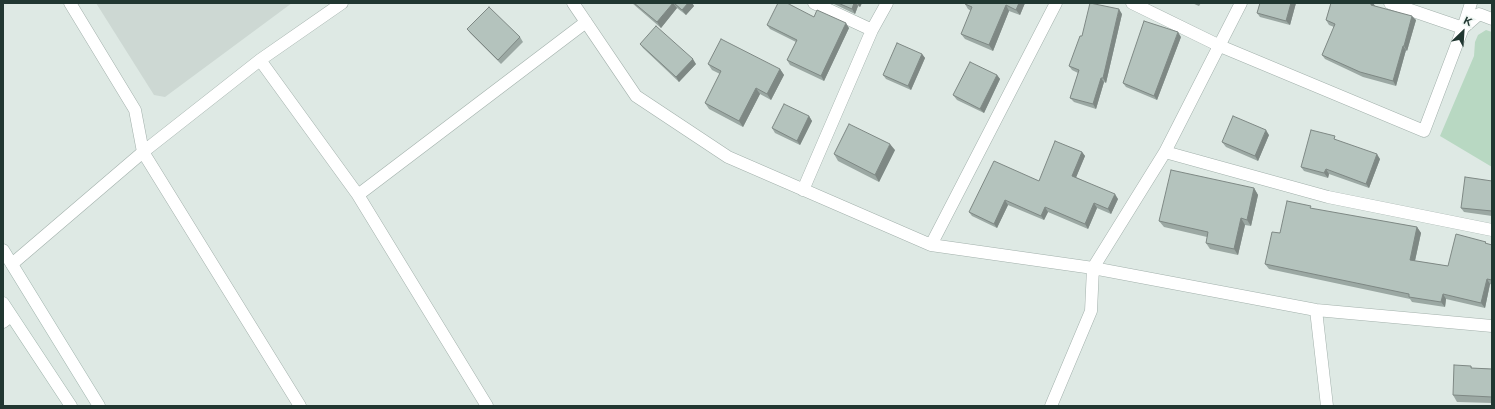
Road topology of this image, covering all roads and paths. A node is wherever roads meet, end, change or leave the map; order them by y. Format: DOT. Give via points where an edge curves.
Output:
graph roads {
  1 [pos="70,3"];
  2 [pos="342,3"];
  3 [pos="573,3"];
  4 [pos="814,3"];
  5 [pos="887,3"];
  6 [pos="1056,3"];
  7 [pos="1132,3"];
  8 [pos="1241,3"];
  9 [pos="1390,3"];
  10 [pos="1471,3"];
  11 [pos="1492,19"];
  12 [pos="586,22"];
  13 [pos="1463,28"];
  14 [pos="872,30"];
  15 [pos="1220,46"];
  16 [pos="260,60"];
  17 [pos="143,152"];
  18 [pos="1165,152"];
  19 [pos="803,190"];
  20 [pos="358,195"];
  21 [pos="1492,230"];
  22 [pos="931,245"];
  23 [pos="3,250"];
  24 [pos="12,264"];
  25 [pos="1093,268"];
  26 [pos="3,303"];
  27 [pos="1316,310"];
  28 [pos="7,319"];
  29 [pos="1492,326"];
  30 [pos="71,406"];
  31 [pos="99,406"];
  32 [pos="300,406"];
  33 [pos="487,406"];
  34 [pos="1051,406"];
  35 [pos="1327,406"];
  1 -- 17 [label="street" via="135,110"];
  2 -- 16 [label="street"];
  3 -- 12 [label="street"];
  4 -- 14 [label="street"];
  5 -- 14 [label="street"];
  6 -- 22 [label="street"];
  7 -- 15 [label="street"];
  8 -- 15 [label="street"];
  9 -- 13 [label="street"];
  10 -- 13 [label="street"];
  11 -- 13 [label="street" via="1479,14"];
  12 -- 19 [label="street" via="636,96 728,157"];
  12 -- 20 [label="street"];
  13 -- 15 [label="street" via="1424,131"];
  14 -- 19 [label="street"];
  15 -- 18 [label="street"];
  16 -- 17 [label="street"];
  16 -- 20 [label="street"];
  17 -- 24 [label="street"];
  17 -- 32 [label="street"];
  18 -- 21 [label="street" via="1328,198"];
  18 -- 25 [label="street"];
  19 -- 22 [label="street"];
  20 -- 33 [label="street"];
  22 -- 25 [label="street"];
  23 -- 24 [label="street"];
  24 -- 31 [label="street"];
  25 -- 27 [label="street"];
  25 -- 34 [label="street" via="1091,311"];
  26 -- 28 [label="street"];
  27 -- 29 [label="street"];
  27 -- 35 [label="street"];
  28 -- 30 [label="street"];
}
